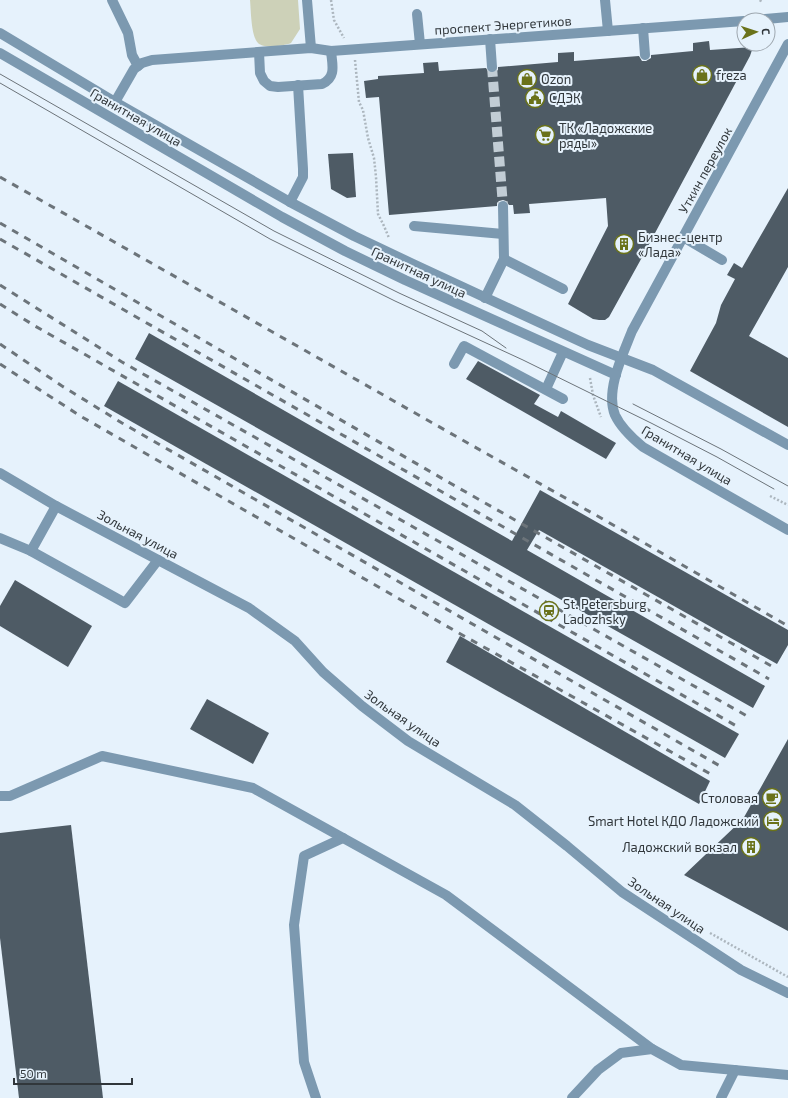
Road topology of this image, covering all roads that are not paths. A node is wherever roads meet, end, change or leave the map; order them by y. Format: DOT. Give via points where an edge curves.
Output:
graph roads {
  1 [pos="112,0"];
  2 [pos="307,0"];
  3 [pos="605,0"];
  4 [pos="417,14"];
  5 [pos="788,17"];
  6 [pos="776,18"];
  7 [pos="736,22"];
  8 [pos="643,28"];
  9 [pos="608,31"];
  10 [pos="0,33"];
  11 [pos="490,39"];
  12 [pos="420,44"];
  13 [pos="788,44"];
  14 [pos="311,48"];
  15 [pos="331,51"];
  16 [pos="259,52"];
  17 [pos="0,53"];
  18 [pos="645,55"];
  19 [pos="138,66"];
  20 [pos="492,67"];
  21 [pos="298,85"];
  22 [pos="115,102"];
  23 [pos="290,202"];
  24 [pos="503,206"];
  25 [pos="414,226"];
  26 [pos="503,234"];
  27 [pos="683,237"];
  28 [pos="504,259"];
  29 [pos="722,260"];
  30 [pos="563,290"];
  31 [pos="486,298"];
  32 [pos="563,352"];
  33 [pos="621,358"];
  34 [pos="454,364"];
  35 [pos="616,375"];
  36 [pos="546,389"];
  37 [pos="563,399"];
  38 [pos="788,445"];
  39 [pos="0,473"];
  40 [pos="56,506"];
  41 [pos="788,530"];
  42 [pos="0,538"];
  43 [pos="31,551"];
  44 [pos="158,560"];
  45 [pos="0,796"];
  46 [pos="343,838"];
  47 [pos="788,993"];
  48 [pos="652,1049"];
  49 [pos="735,1070"];
  50 [pos="788,1075"];
  51 [pos="316,1098"];
  52 [pos="572,1098"];
  53 [pos="721,1098"];
  1 -- 19 [label="street" via="128,34 132,55"];
  2 -- 14 [label="street"];
  3 -- 9 [label="street"];
  4 -- 12 [label="street"];
  5 -- 6 [label="street"];
  7 -- 8 [label="street, проспект Энергетиков"];
  8 -- 9 [label="street, проспект Энергетиков"];
  8 -- 18 [label="street"];
  9 -- 11 [label="street, проспект Энергетиков"];
  10 -- 22 [label="street, Гранитная улица"];
  11 -- 12 [label="street, проспект Энергетиков"];
  11 -- 20 [label="street"];
  12 -- 15 [label="street, проспект Энергетиков"];
  13 -- 27 [label="street, Уткин переулок"];
  14 -- 15 [label="street, проспект Энергетиков"];
  14 -- 16 [label="street, проспект Энергетиков"];
  15 -- 21 [label="street" via="333,71 328,81 322,84"];
  16 -- 19 [label="street, проспект Энергетиков" via="152,60"];
  16 -- 21 [label="street" via="260,73 270,86"];
  17 -- 32 [label="street, Гранитная улица" via="282,218 345,252"];
  19 -- 22 [label="street"];
  21 -- 23 [label="street" via="303,177"];
  22 -- 23 [label="street, Гранитная улица"];
  23 -- 31 [label="street, Гранитная улица" via="354,236"];
  24 -- 26 [label="street"];
  25 -- 26 [label="street"];
  26 -- 28 [label="street"];
  27 -- 29 [label="street"];
  27 -- 33 [label="street, Уткин переулок" via="632,331"];
  28 -- 30 [label="street"];
  28 -- 31 [label="street"];
  31 -- 33 [label="street, Гранитная улица"];
  32 -- 35 [label="street, Гранитная улица"];
  32 -- 36 [label="street"];
  33 -- 35 [label="street, Уткин переулок"];
  33 -- 38 [label="street, Гранитная улица" via="653,370"];
  34 -- 36 [label="street" via="464,346"];
  35 -- 41 [label="street, Гранитная улица" via="612,404 615,415 631,437 643,447"];
  36 -- 37 [label="street"];
  39 -- 40 [label="street, Зольная улица"];
  40 -- 43 [label="street"];
  40 -- 44 [label="street, Зольная улица"];
  42 -- 43 [label="street"];
  43 -- 44 [label="street" via="125,603"];
  44 -- 47 [label="street, Зольная улица" via="249,608 295,641 323,672 408,741 515,805 622,892 741,970"];
  45 -- 46 [label="street" via="10,796 102,756 252,788"];
  46 -- 48 [label="street" via="446,895"];
  46 -- 51 [label="street" via="304,856 294,925 304,1062"];
  48 -- 49 [label="street" via="681,1065"];
  48 -- 52 [label="street" via="622,1053 598,1070"];
  49 -- 50 [label="street"];
  49 -- 53 [label="street"];
}
